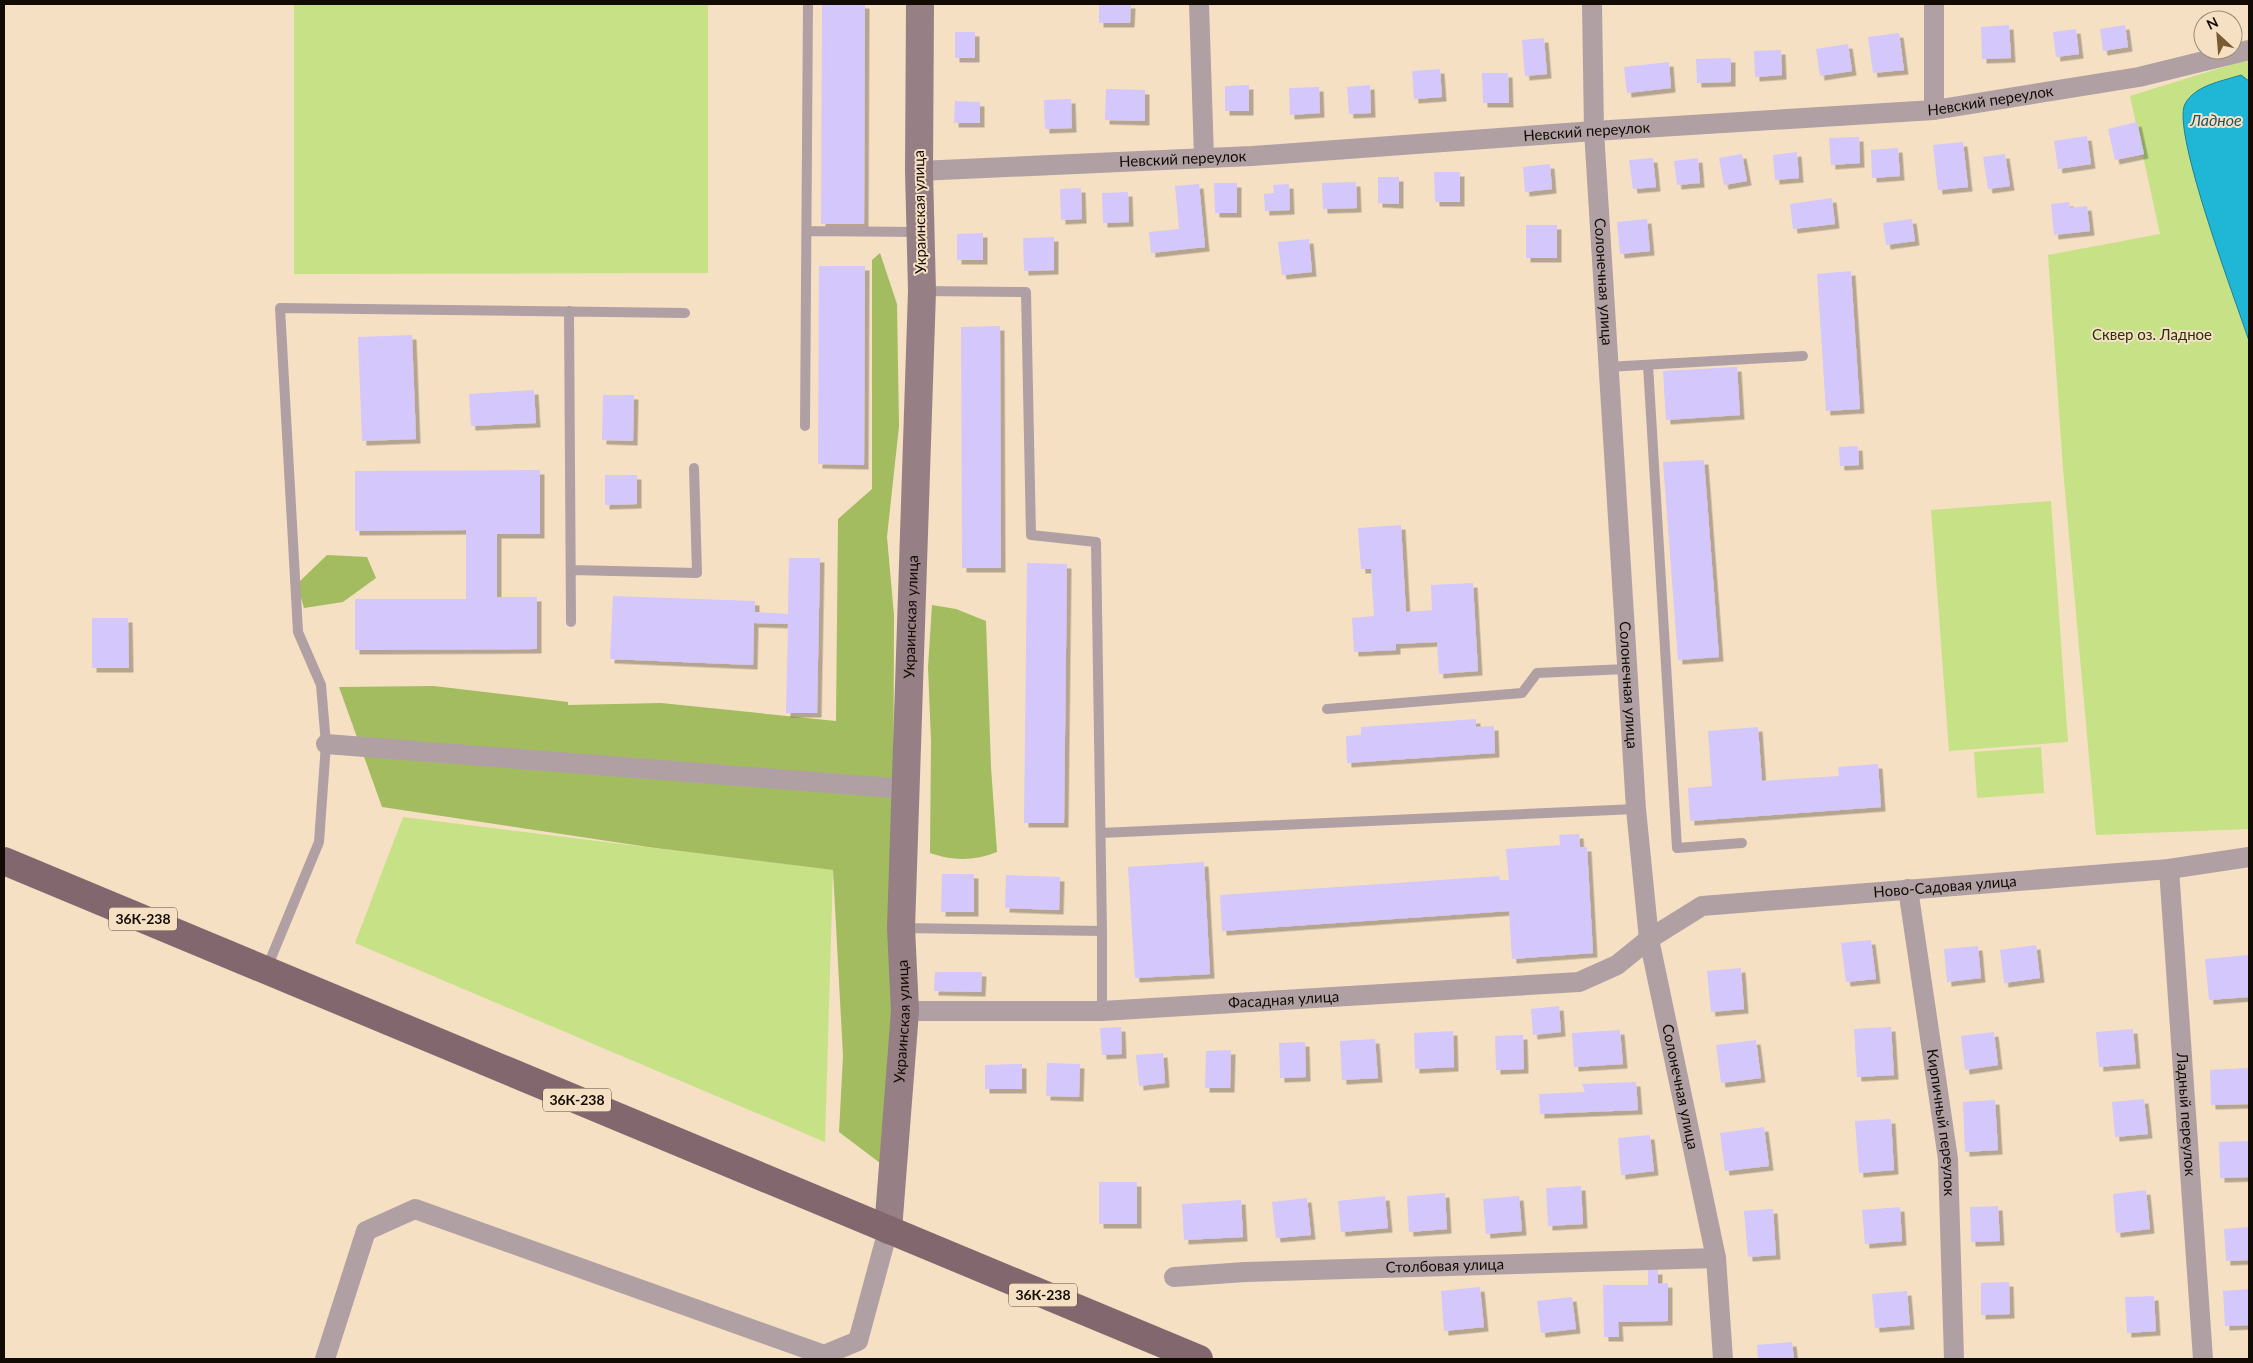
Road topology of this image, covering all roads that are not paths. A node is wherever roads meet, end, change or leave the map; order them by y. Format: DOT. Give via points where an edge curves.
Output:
graph roads {
  1 [pos="808,4"];
  2 [pos="920,4"];
  3 [pos="1199,4"];
  4 [pos="1592,4"];
  5 [pos="1934,4"];
  6 [pos="2249,50"];
  7 [pos="1934,110"];
  8 [pos="1594,131"];
  9 [pos="1204,158"];
  10 [pos="919,171"];
  11 [pos="808,231"];
  12 [pos="921,232"];
  13 [pos="922,291"];
  14 [pos="569,311"];
  15 [pos="685,313"];
  16 [pos="1803,356"];
  17 [pos="1648,365"];
  18 [pos="1607,368"];
  19 [pos="806,426"];
  20 [pos="694,468"];
  21 [pos="571,570"];
  22 [pos="571,622"];
  23 [pos="1626,669"];
  24 [pos="1328,709"];
  25 [pos="326,744"];
  26 [pos="906,789"];
  27 [pos="1636,809"];
  28 [pos="1100,833"];
  29 [pos="1742,843"];
  30 [pos="2249,857"];
  31 [pos="12,864"];
  32 [pos="2169,869"];
  33 [pos="1908,889"];
  34 [pos="901,928"];
  35 [pos="1102,931"];
  36 [pos="1648,939"];
  37 [pos="266,971"];
  38 [pos="905,1011"];
  39 [pos="1102,1011"];
  40 [pos="888,1230"];
  41 [pos="1716,1258"];
  42 [pos="1174,1277"];
  43 [pos="325,1359"];
  44 [pos="1199,1359"];
  45 [pos="1723,1359"];
  46 [pos="1954,1359"];
  47 [pos="2203,1359"];
  1 -- 11 [label="lane"];
  2 -- 10 [label="main road, Украинская улица"];
  3 -- 9 [label="street"];
  4 -- 8 [label="street, Солонечная улица"];
  5 -- 7 [label="street"];
  6 -- 7 [label="street, Невский переулок" via="2139,77"];
  7 -- 8 [label="street, Невский переулок"];
  8 -- 9 [label="street, Невский переулок"];
  8 -- 18 [label="street, Солонечная улица"];
  9 -- 10 [label="street, Невский переулок"];
  10 -- 12 [label="main road, Украинская улица"];
  11 -- 12 [label="lane"];
  11 -- 19 [label="lane"];
  12 -- 13 [label="main road, Украинская улица"];
  13 -- 26 [label="main road, Украинская улица"];
  13 -- 28 [label="lane" via="1026,292 1031,535 1096,542"];
  14 -- 15 [label="lane"];
  14 -- 21 [label="lane"];
  14 -- 25 [label="lane" via="280,308 298,632 321,685"];
  16 -- 17 [label="lane"];
  17 -- 18 [label="lane"];
  17 -- 29 [label="lane" via="1677,848"];
  18 -- 23 [label="street, Солонечная улица"];
  20 -- 21 [label="lane" via="698,573"];
  21 -- 22 [label="lane"];
  23 -- 24 [label="lane" via="1538,673 1522,693"];
  23 -- 27 [label="street, Солонечная улица"];
  25 -- 26 [label="street"];
  25 -- 37 [label="lane" via="319,842"];
  26 -- 34 [label="main road, Украинская улица"];
  27 -- 28 [label="lane"];
  27 -- 36 [label="street, Солонечная улица"];
  28 -- 35 [label="lane"];
  30 -- 32 [label="street, Ново-Садовая улица"];
  31 -- 37 [label="main road, 36К-238"];
  32 -- 33 [label="street, Ново-Садовая улица"];
  32 -- 47 [label="street, Ладный переулок"];
  33 -- 36 [label="street, Ново-Садовая улица" via="1702,906"];
  33 -- 46 [label="street, Кирпичный переулок" via="1948,1159"];
  34 -- 35 [label="lane"];
  34 -- 38 [label="main road, Украинская улица"];
  35 -- 39 [label="lane"];
  36 -- 39 [label="street, Фасадная улица" via="1617,965 1579,982"];
  36 -- 41 [label="street, Солонечная улица"];
  37 -- 40 [label="main road, 36К-238"];
  38 -- 39 [label="street, Фасадная улица"];
  38 -- 40 [label="main road, Украинская улица"];
  40 -- 43 [label="street" via="858,1341 824,1355 415,1209 366,1231"];
  40 -- 44 [label="main road, 36К-238"];
  41 -- 42 [label="street, Столбовая улица" via="1245,1272"];
  41 -- 45 [label="street, Солонечная улица"];
}
